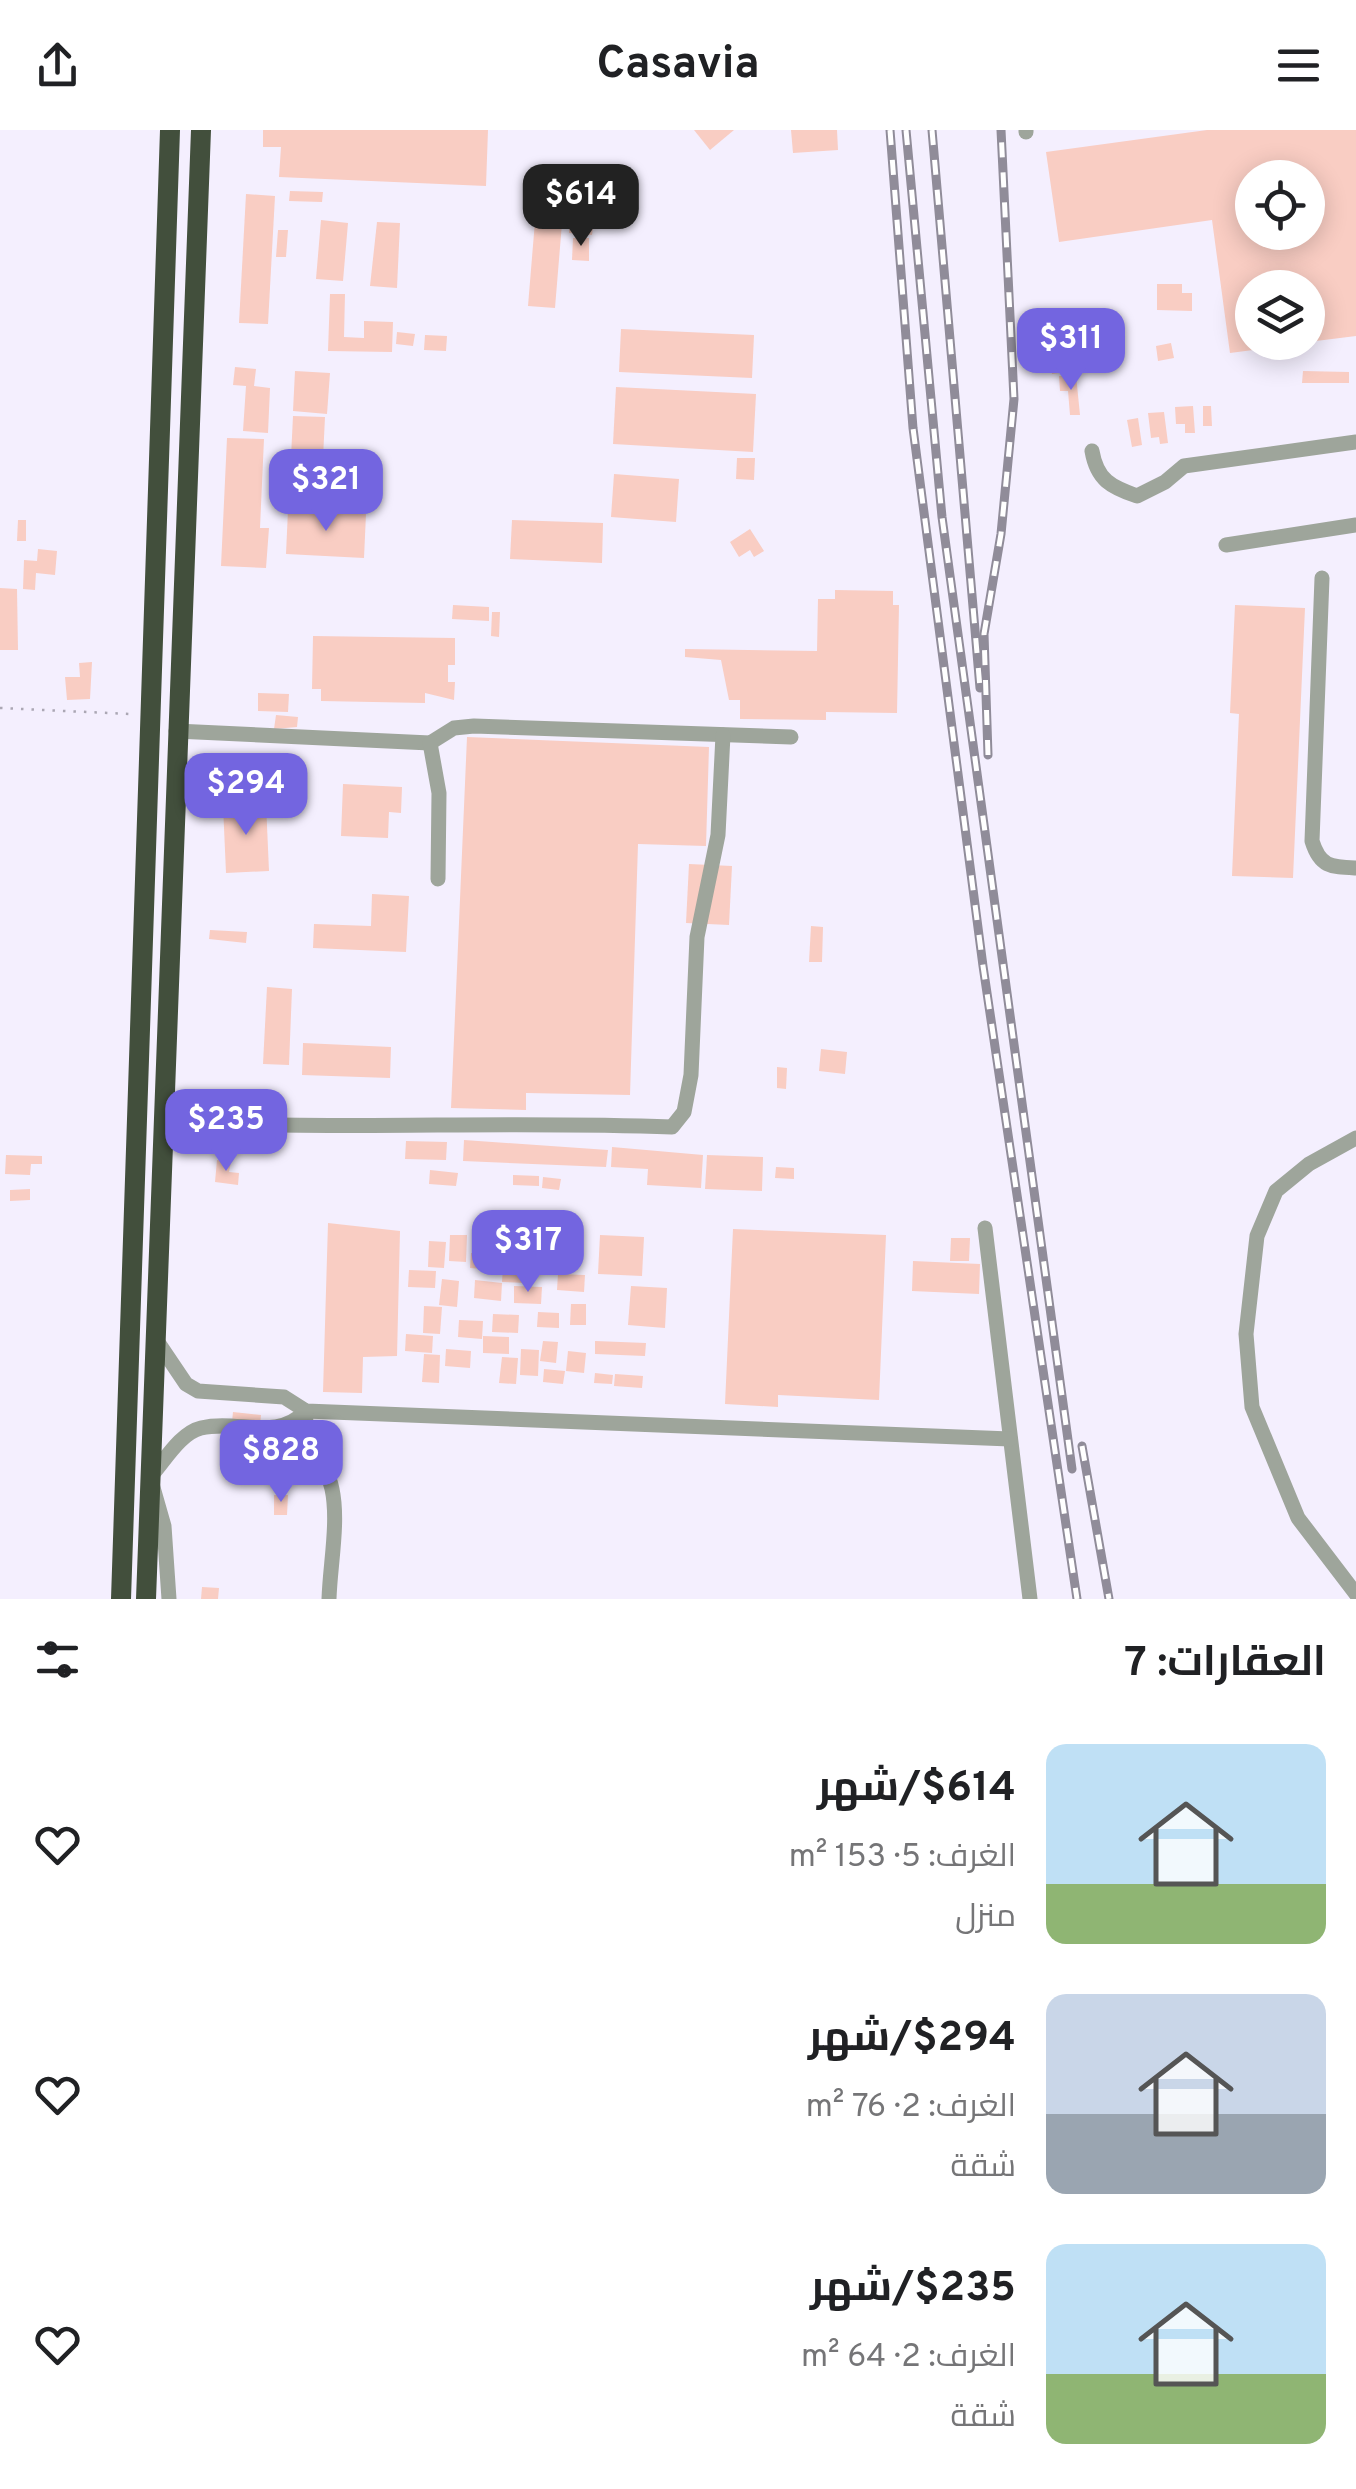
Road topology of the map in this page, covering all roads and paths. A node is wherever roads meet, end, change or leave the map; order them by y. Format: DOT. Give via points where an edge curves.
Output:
graph roads {
  1 [pos="170,130"];
  2 [pos="201,130"];
  3 [pos="1356,442"];
  4 [pos="1092,451"];
  5 [pos="1356,525"];
  6 [pos="1226,545"];
  7 [pos="1322,578"];
  8 [pos="0,708"];
  9 [pos="152,714"];
  10 [pos="176,731"];
  11 [pos="723,735"];
  12 [pos="790,738"];
  13 [pos="430,743"];
  14 [pos="1356,868"];
  15 [pos="438,879"];
  16 [pos="163,1121"];
  17 [pos="1356,1138"];
  18 [pos="984,1228"];
  19 [pos="155,1338"];
  20 [pos="306,1411"];
  21 [pos="1010,1439"];
  22 [pos="150,1477"];
  23 [pos="1356,1594"];
  24 [pos="122,1599"];
  25 [pos="146,1599"];
  26 [pos="170,1599"];
  27 [pos="330,1599"];
  28 [pos="1030,1599"];
  1 -- 9 [label="highway"];
  2 -- 10 [label="highway"];
  3 -- 4 [label="lane" via="1184,466 1137,496 1109,486 1094,467"];
  5 -- 6 [label="lane"];
  7 -- 14 [label="lane" via="1312,842 1327,866"];
  8 -- 9 [label="path"];
  9 -- 24 [label="highway"];
  10 -- 13 [label="lane"];
  10 -- 16 [label="highway"];
  11 -- 12 [label="lane"];
  11 -- 13 [label="lane" via="474,726 454,728"];
  11 -- 16 [label="lane" via="718,836 697,936 691,1075 684,1112 672,1127"];
  13 -- 15 [label="lane" via="439,792"];
  16 -- 19 [label="highway"];
  17 -- 23 [label="lane" via="1276,1191 1257,1236 1246,1334 1252,1407 1298,1518"];
  18 -- 21 [label="lane"];
  19 -- 20 [label="lane" via="198,1391 284,1397"];
  19 -- 22 [label="highway"];
  20 -- 21 [label="lane"];
  20 -- 22 [label="lane" via="282,1428 202,1428"];
  20 -- 27 [label="lane" via="304,1439 332,1492"];
  21 -- 28 [label="lane"];
  22 -- 25 [label="highway"];
  22 -- 26 [label="lane" via="164,1526"];
}
